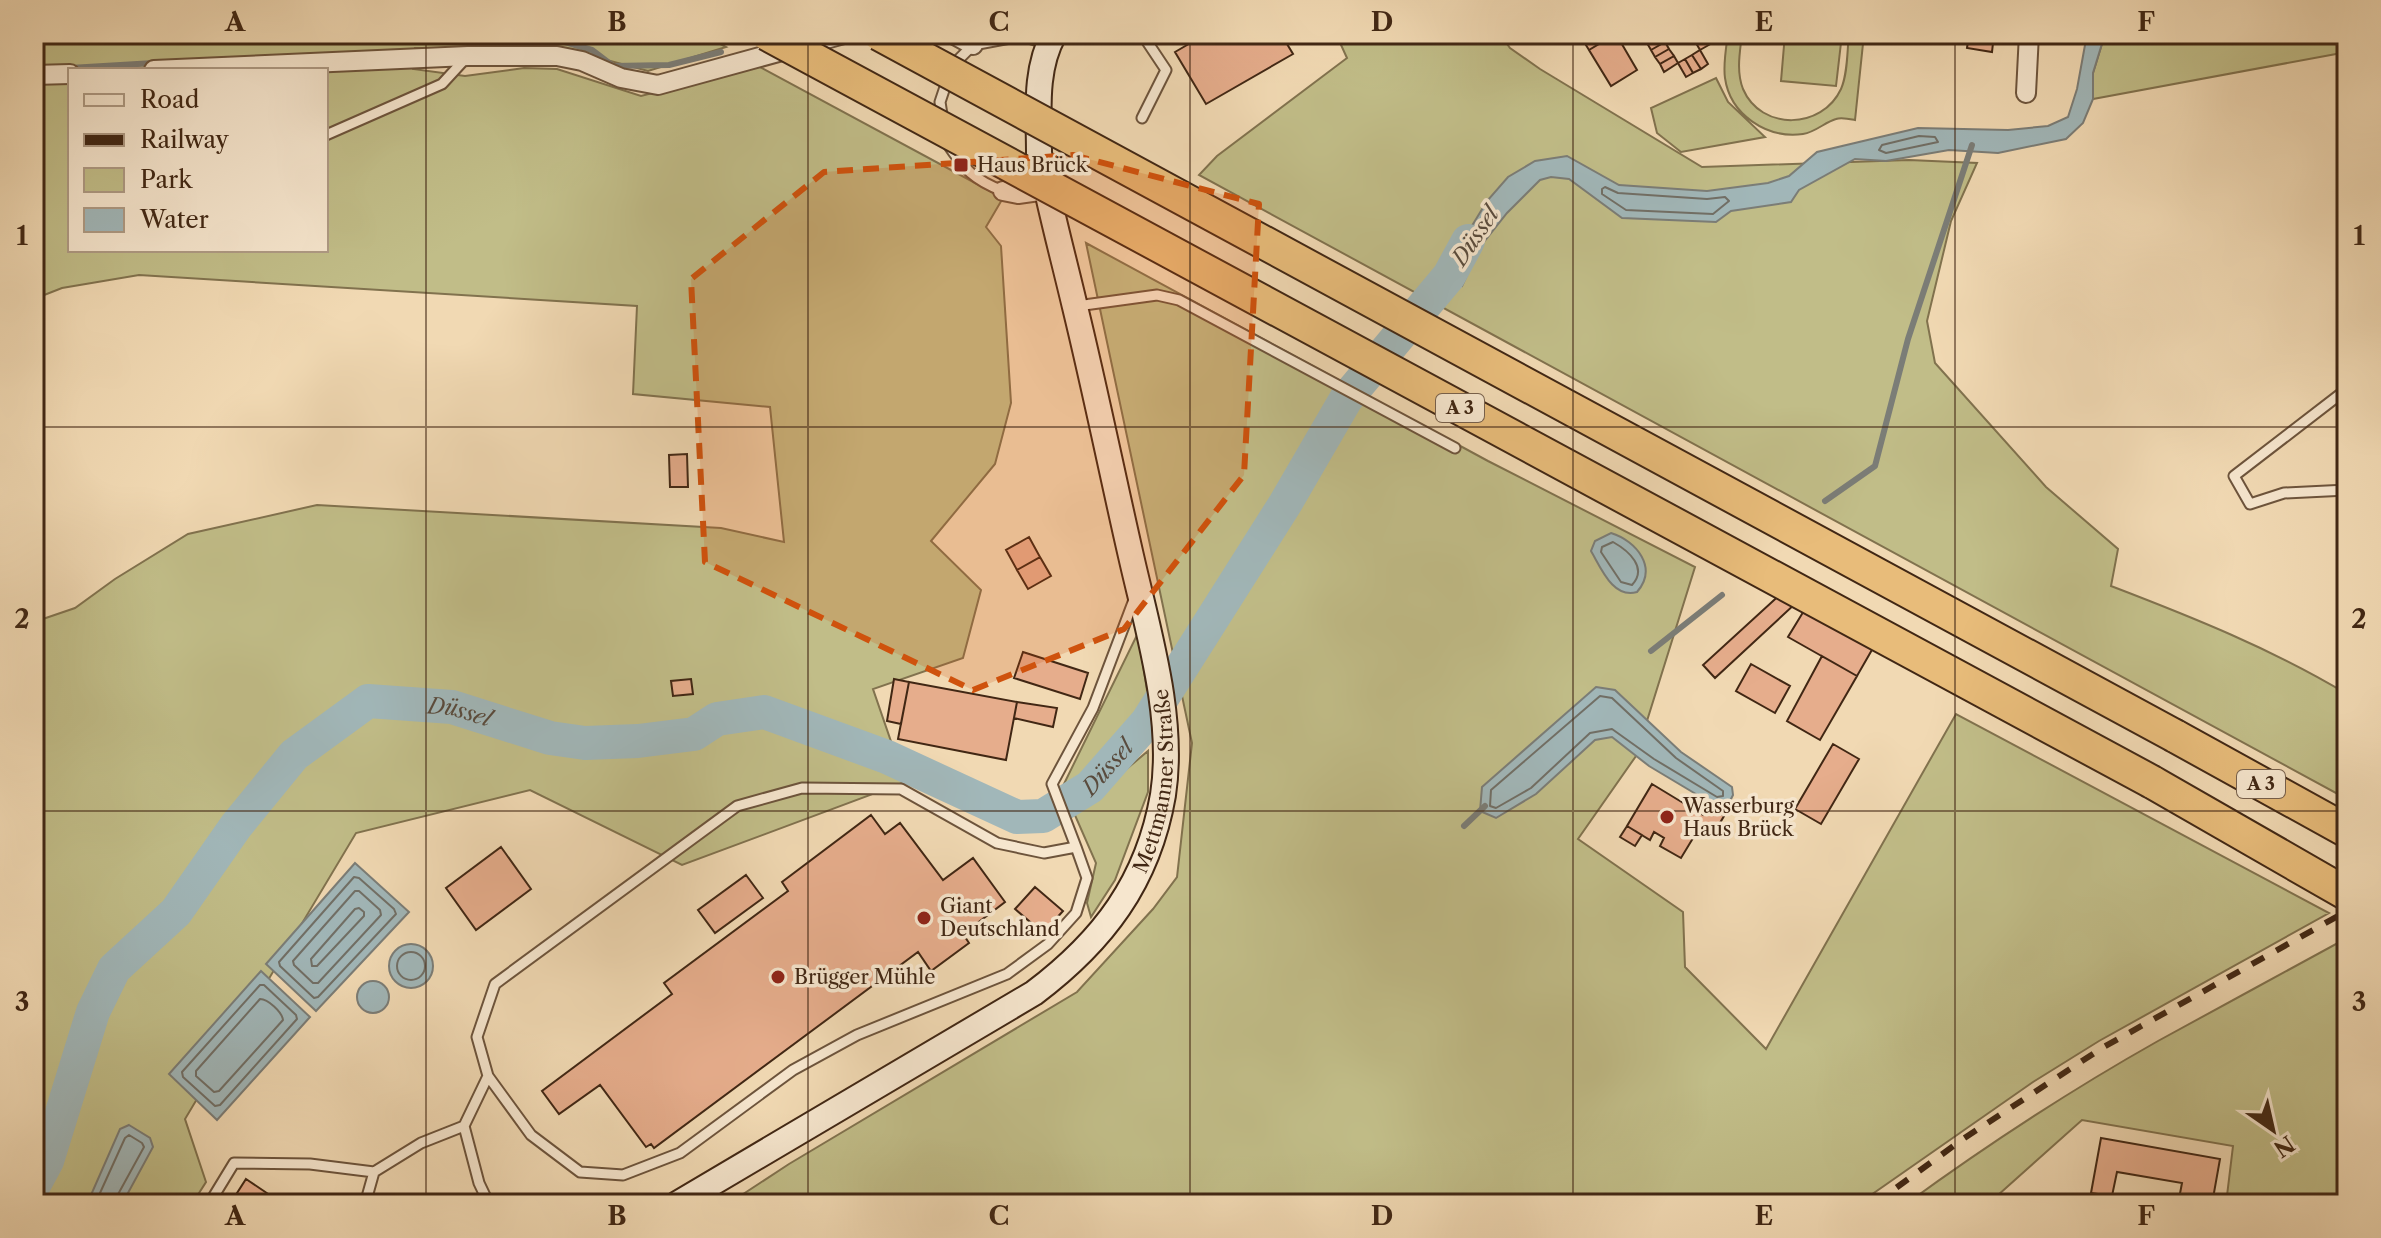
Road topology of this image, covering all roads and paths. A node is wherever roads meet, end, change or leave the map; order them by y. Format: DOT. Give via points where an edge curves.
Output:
graph roads {
  1 [pos="767,34"];
  2 [pos="844,34"];
  3 [pos="879,34"];
  4 [pos="953,34"];
  5 [pos="1142,34"];
  6 [pos="2029,34"];
  7 [pos="1051,39"];
  8 [pos="973,45"];
  9 [pos="468,56"];
  10 [pos="199,68"];
  11 [pos="68,74"];
  12 [pos="34,75"];
  13 [pos="2026,93"];
  14 [pos="1142,118"];
  15 [pos="328,134"];
  16 [pos="1046,190"];
  17 [pos="1003,191"];
  18 [pos="1075,306"];
  19 [pos="2347,389"];
  20 [pos="1455,448"];
  21 [pos="2347,490"];
  22 [pos="1138,587"];
  23 [pos="2347,831"];
  24 [pos="1076,847"];
  25 [pos="2347,894"];
  26 [pos="488,1076"];
  27 [pos="464,1126"];
  28 [pos="374,1172"];
  29 [pos="209,1204"];
  30 [pos="365,1204"];
  31 [pos="489,1204"];
  32 [pos="677,1204"];
  1 -- 25 [label="highway, A 3, bridge" via="2152,782"];
  2 -- 9 [label="street" via="658,85 557,56"];
  3 -- 23 [label="highway, A 3, bridge"];
  4 -- 8 [label="street"];
  5 -- 14 [label="lane" via="1166,70"];
  6 -- 13 [label="street"];
  7 -- 8 [label="lane" via="1022,36"];
  7 -- 16 [label="main road, Mettmanner Straße" via="1039,77 1039,153"];
  8 -- 17 [label="lane" via="952,66 940,102 945,140 980,183"];
  9 -- 10 [label="street"];
  9 -- 15 [label="lane" via="442,84"];
  11 -- 12 [label="street"];
  16 -- 17 [label="street"];
  16 -- 18 [label="main road, Mettmanner Straße"];
  18 -- 20 [label="lane" via="1157,295 1179,300"];
  18 -- 22 [label="main road, Mettmanner Straße"];
  19 -- 21 [label="lane" via="2234,476 2250,504 2284,493"];
  22 -- 24 [label="lane" via="1093,708 1052,784"];
  22 -- 32 [label="main road, Mettmanner Straße" via="1167,757 1146,857 1121,905 1089,947 1034,993"];
  24 -- 26 [label="lane" via="1044,853 997,843 901,789 802,788 737,806 495,984 477,1037"];
  24 -- 26 [label="lane" via="1087,878 1076,913 1017,967 857,1035 793,1070 680,1153 637,1170 623,1175 580,1172 531,1135"];
  26 -- 27 [label="lane"];
  27 -- 28 [label="lane" via="421,1143"];
  27 -- 31 [label="lane"];
  28 -- 29 [label="lane" via="234,1163"];
  28 -- 30 [label="lane"];
}
